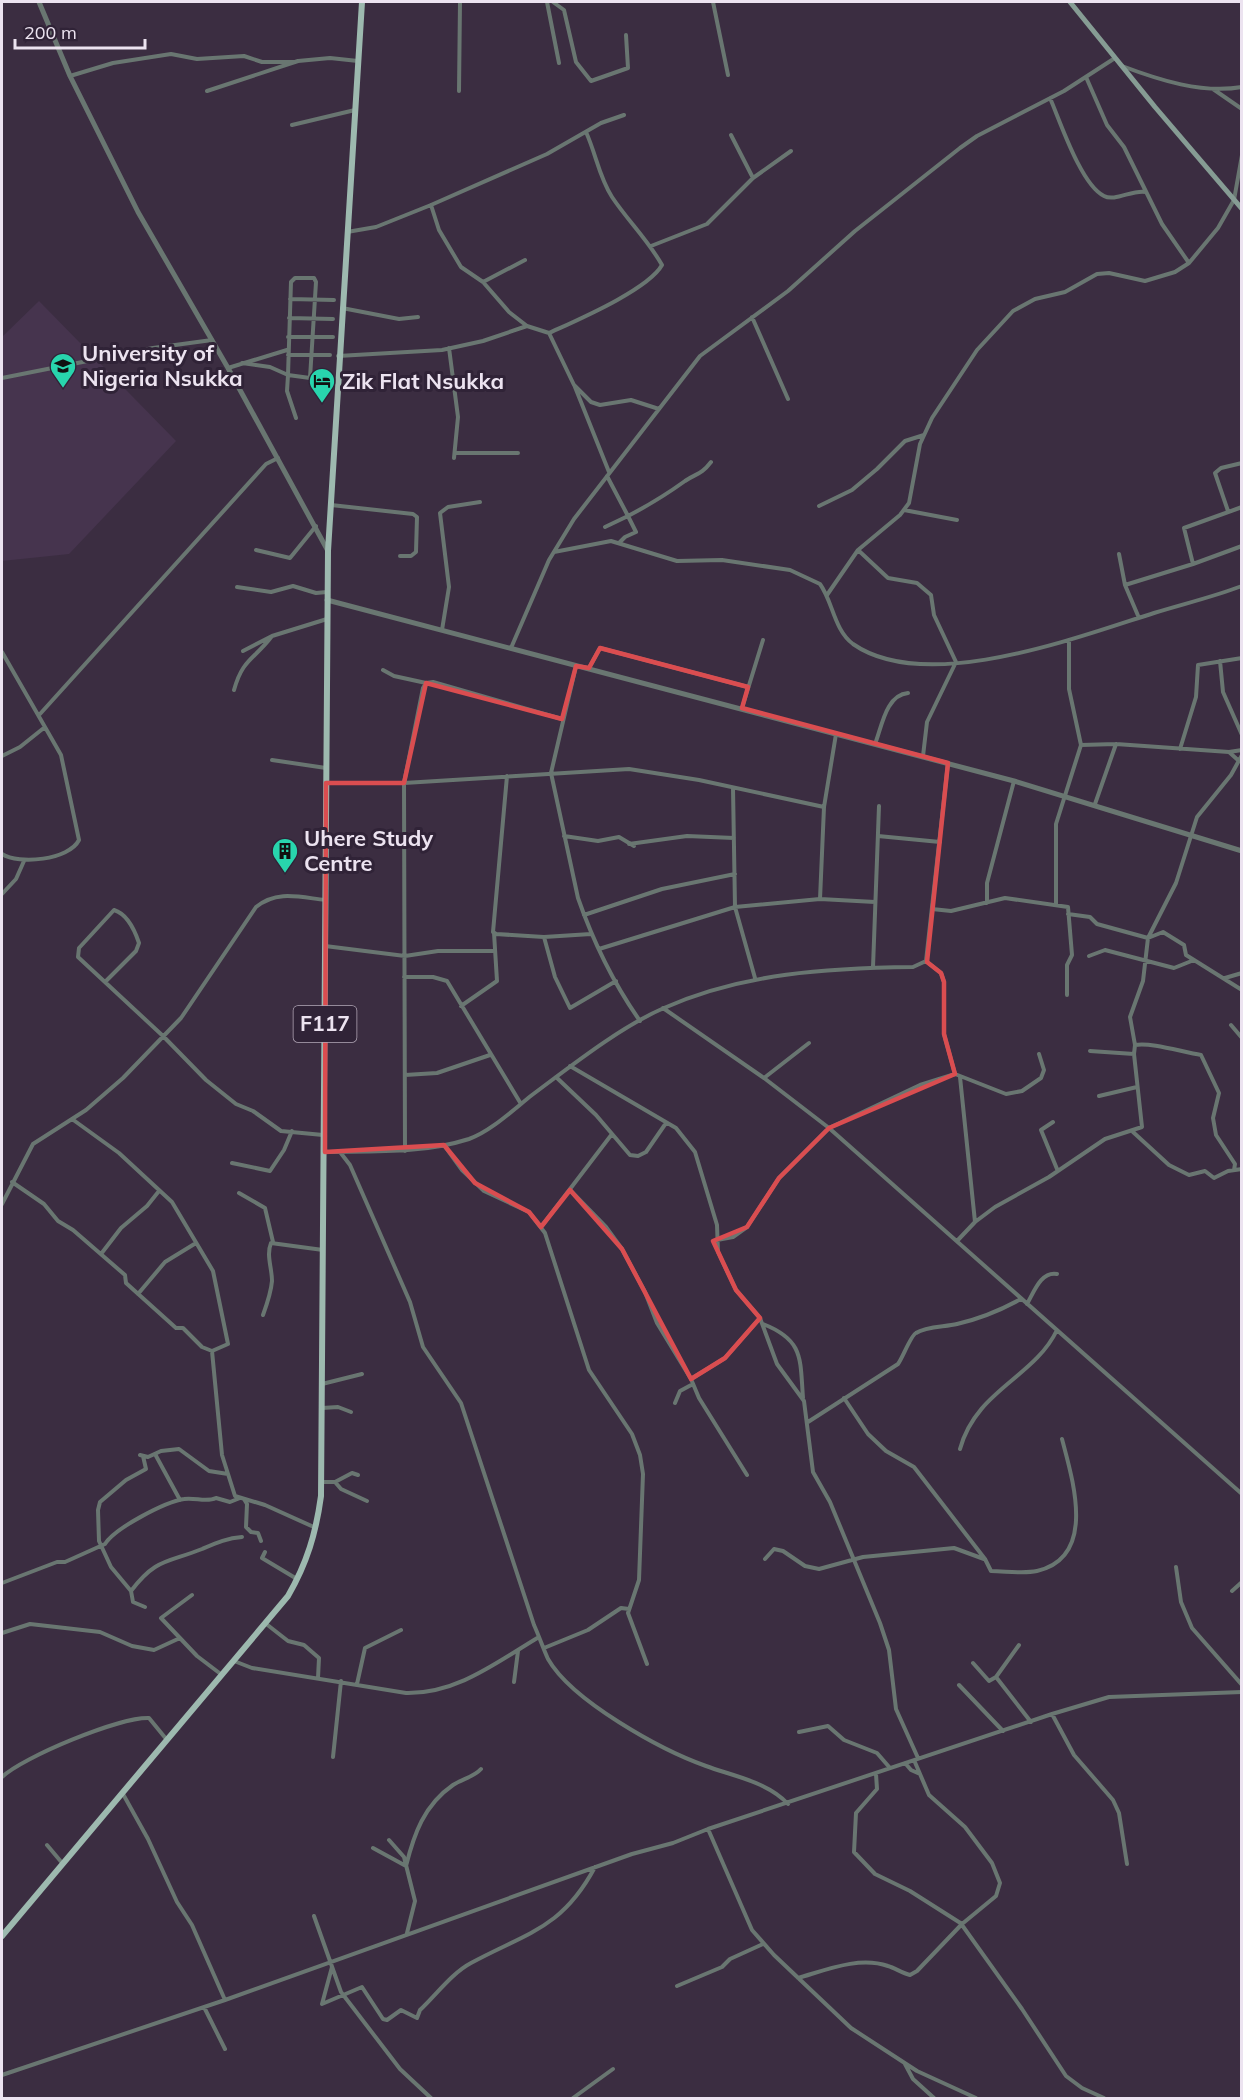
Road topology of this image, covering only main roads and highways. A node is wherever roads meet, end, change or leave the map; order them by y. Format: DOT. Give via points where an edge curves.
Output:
graph roads {
  1 [pos="362,2"];
  2 [pos="1071,2"];
  3 [pos="1242,209"];
  4 [pos="2,1936"];
  1 -- 4 [label="main road, F117" via="328,551 324,1250 317,1529 306,1564 288,1596"];
  2 -- 3 [label="main road"];
}
